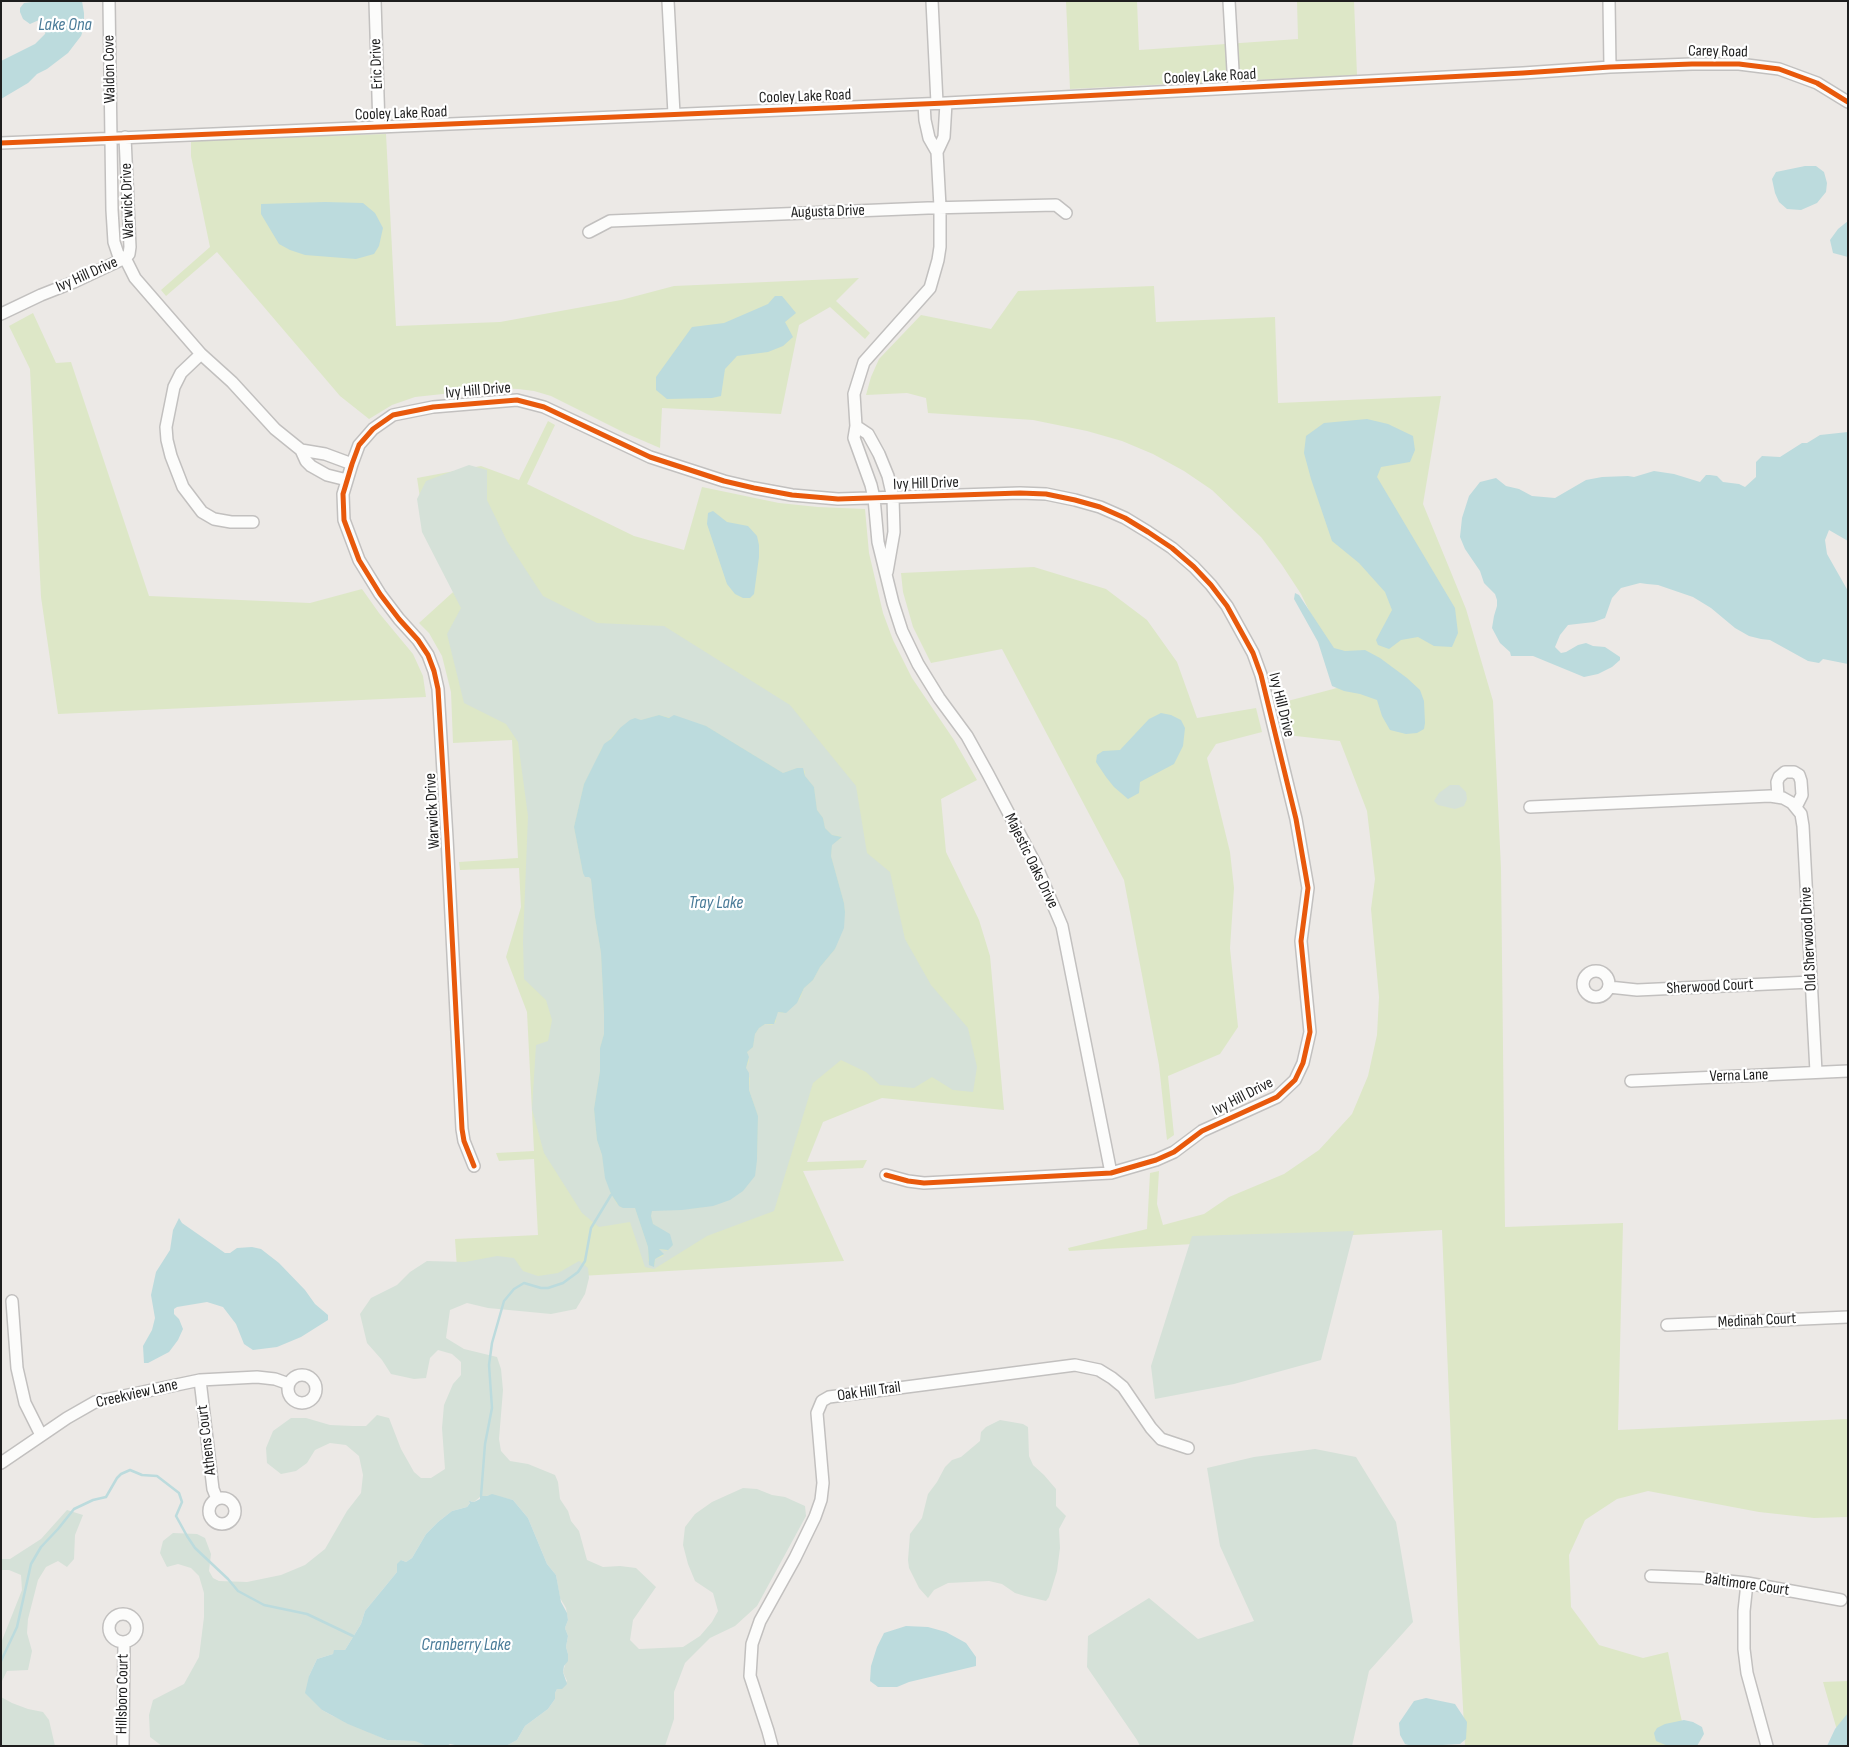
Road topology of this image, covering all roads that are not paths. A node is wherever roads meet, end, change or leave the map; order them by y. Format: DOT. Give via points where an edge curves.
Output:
graph roads {
  1 [pos="109,1"];
  2 [pos="375,1"];
  3 [pos="668,1"];
  4 [pos="932,1"];
  5 [pos="1229,1"];
  6 [pos="1609,1"];
  7 [pos="1610,66"];
  8 [pos="1234,88"];
  9 [pos="1848,102"];
  10 [pos="942,103"];
  11 [pos="924,104"];
  12 [pos="674,114"];
  13 [pos="379,127"];
  14 [pos="112,137"];
  15 [pos="125,137"];
  16 [pos="1,143"];
  17 [pos="937,152"];
  18 [pos="940,207"];
  19 [pos="1066,213"];
  20 [pos="589,232"];
  21 [pos="125,258"];
  22 [pos="1,314"];
  23 [pos="201,354"];
  24 [pos="856,426"];
  25 [pos="301,450"];
  26 [pos="352,464"];
  27 [pos="347,480"];
  28 [pos="874,498"];
  29 [pos="893,498"];
  30 [pos="253,522"];
  31 [pos="886,575"];
  32 [pos="1778,796"];
  33 [pos="1530,807"];
  34 [pos="1796,807"];
  35 [pos="1811,982"];
  36 [pos="1609,987"];
  37 [pos="1848,1071"];
  38 [pos="1816,1072"];
  39 [pos="1631,1081"];
  40 [pos="474,1166"];
  41 [pos="1111,1173"];
  42 [pos="886,1174"];
  43 [pos="12,1302"];
  44 [pos="1848,1317"];
  45 [pos="1667,1325"];
  46 [pos="200,1380"];
  47 [pos="290,1384"];
  48 [pos="41,1435"];
  49 [pos="1188,1448"];
  50 [pos="1,1463"];
  51 [pos="217,1499"];
  52 [pos="1651,1576"];
  53 [pos="1747,1584"];
  54 [pos="1841,1600"];
  55 [pos="124,1642"];
  56 [pos="123,1746"];
  57 [pos="772,1746"];
  58 [pos="1768,1746"];
  1 -- 14 [label="street, Waldon Cove"];
  2 -- 13 [label="street, Eric Drive"];
  3 -- 12 [label="street"];
  4 -- 10 [label="street, Majestic Oaks Drive"];
  5 -- 8 [label="street"];
  6 -- 7 [label="street"];
  7 -- 8 [label="street, Cooley Lake Road"];
  7 -- 9 [label="street, Carey Road" via="1726,63 1765,66 1811,80"];
  8 -- 10 [label="street, Cooley Lake Road"];
  10 -- 11 [label="street, Cooley Lake Road"];
  10 -- 17 [label="street, Majestic Oaks Drive" via="944,137"];
  11 -- 12 [label="street, Cooley Lake Road"];
  11 -- 17 [label="street, Majestic Oaks Drive" via="929,138"];
  12 -- 13 [label="street, Cooley Lake Road"];
  13 -- 15 [label="street, Cooley Lake Road"];
  14 -- 15 [label="street, Cooley Lake Road"];
  14 -- 16 [label="street, Cooley Lake Road"];
  14 -- 21 [label="street, Warwick Drive" via="110,175 114,242 118,254"];
  15 -- 21 [label="street, Warwick Drive" via="130,247"];
  17 -- 18 [label="street, Majestic Oaks Drive"];
  18 -- 19 [label="street, Augusta Drive" via="1056,205"];
  18 -- 20 [label="street, Augusta Drive" via="610,221"];
  18 -- 24 [label="street, Majestic Oaks Drive" via="940,247 935,275 930,288 864,362 854,394"];
  21 -- 22 [label="street, Ivy Hill Drive"];
  21 -- 23 [label="street, Ivy Hill Drive" via="135,278"];
  23 -- 25 [label="street, Ivy Hill Drive" via="275,429"];
  23 -- 30 [label="street" via="181,373 174,387 166,427 171,456 183,487 202,512 214,519"];
  24 -- 28 [label="street, Majestic Oaks Drive" via="854,438"];
  24 -- 29 [label="street, Majestic Oaks Drive" via="868,434 879,454"];
  25 -- 26 [label="street, Ivy Hill Drive"];
  25 -- 27 [label="street, Ivy Hill Drive" via="311,466 327,475"];
  26 -- 27 [label="street, Ivy Hill Drive"];
  26 -- 28 [label="street, Ivy Hill Drive" via="366,436 393,415 433,407 517,400 544,407 638,452 724,481 821,498"];
  27 -- 40 [label="street, Warwick Drive" via="343,494 344,520 357,554 380,594 428,655 438,689 462,1129"];
  28 -- 29 [label="street, Ivy Hill Drive"];
  28 -- 31 [label="street, Majestic Oaks Drive" via="878,542"];
  29 -- 31 [label="street, Majestic Oaks Drive" via="894,532"];
  29 -- 41 [label="street, Ivy Hill Drive" via="1046,494 1100,507 1125,518 1172,548 1211,585 1242,630 1261,675 1296,819 1308,888 1301,941 1310,1032 1303,1063 1295,1080 1277,1097 1202,1131 1174,1152"];
  31 -- 41 [label="street, Majestic Oaks Drive" via="892,604 918,664 988,774 1036,865 1062,926"];
  32 -- 33 [label="street"];
  32 -- 34 [label="street"];
  32 -- 34 [label="street" via="1779,777 1785,772 1799,775 1802,795"];
  34 -- 35 [label="street, Old Sherwood Drive" via="1804,826"];
  35 -- 36 [label="street, Sherwood Court" via="1637,990"];
  35 -- 38 [label="street, Old Sherwood Drive"];
  37 -- 38 [label="street, Verna Lane"];
  38 -- 39 [label="street, Verna Lane"];
  41 -- 42 [label="street, Ivy Hill Drive" via="924,1183"];
  43 -- 48 [label="street" via="17,1368 25,1403"];
  44 -- 45 [label="street, Medinah Court"];
  46 -- 47 [label="street, Creekview Lane" via="257,1377 275,1378"];
  46 -- 48 [label="street, Creekview Lane" via="95,1402"];
  46 -- 51 [label="street, Athens Court"];
  48 -- 50 [label="street, Creekview Lane"];
  49 -- 57 [label="street, Oak Hill Trail" via="1161,1439 1123,1386 1099,1370 1075,1365 829,1397 822,1401 817,1412 823,1483 821,1500 795,1558 760,1621 752,1644 750,1676"];
  52 -- 53 [label="street, Baltimore Court"];
  53 -- 54 [label="street, Baltimore Court"];
  53 -- 58 [label="street" via="1743,1618 1747,1673"];
  55 -- 56 [label="street, Hillsboro Court"];
}
